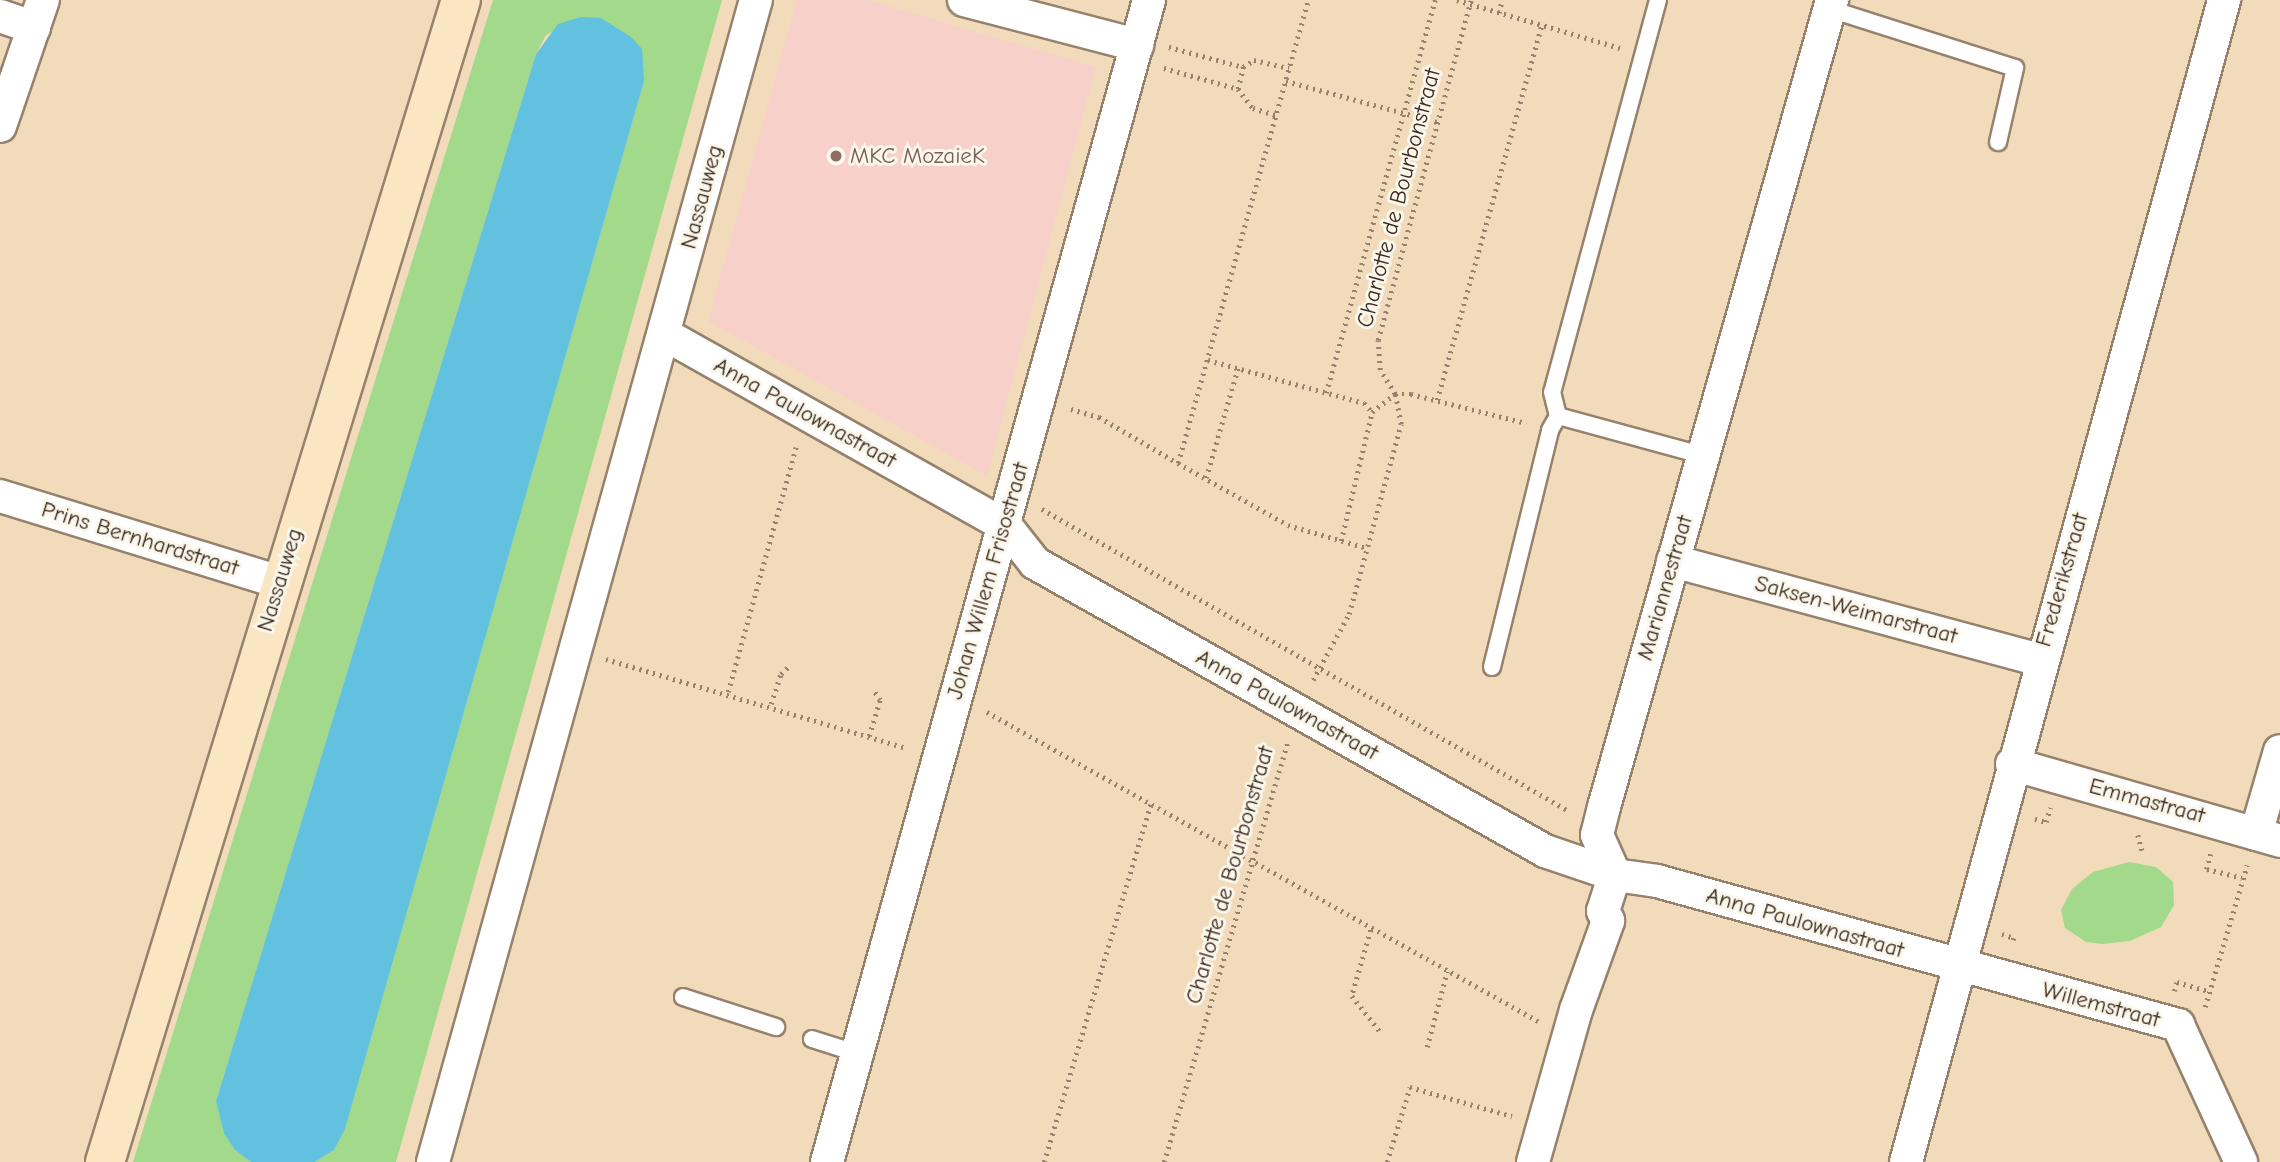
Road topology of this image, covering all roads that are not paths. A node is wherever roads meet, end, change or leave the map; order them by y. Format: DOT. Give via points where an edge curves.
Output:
graph roads {
  1 [pos="461,0"];
  2 [pos="756,0"];
  3 [pos="964,0"];
  4 [pos="1149,0"];
  5 [pos="1658,0"];
  6 [pos="2224,0"];
  7 [pos="1831,4"];
  8 [pos="38,14"];
  9 [pos="0,16"];
  10 [pos="1135,53"];
  11 [pos="0,126"];
  12 [pos="1998,142"];
  13 [pos="664,334"];
  14 [pos="1554,423"];
  15 [pos="1702,455"];
  16 [pos="0,495"];
  17 [pos="1005,525"];
  18 [pos="1673,561"];
  19 [pos="279,582"];
  20 [pos="2040,660"];
  21 [pos="1492,667"];
  22 [pos="2280,751"];
  23 [pos="2012,764"];
  24 [pos="2268,838"];
  25 [pos="1615,875"];
  26 [pos="1960,967"];
  27 [pos="683,997"];
  28 [pos="776,1027"];
  29 [pos="812,1039"];
  30 [pos="859,1054"];
  31 [pos="105,1162"];
  32 [pos="433,1162"];
  33 [pos="827,1162"];
  34 [pos="1533,1162"];
  35 [pos="1906,1162"];
  36 [pos="2241,1162"];
  1 -- 19 [label="street, Nassauweg"];
  2 -- 13 [label="street, Nassauweg"];
  3 -- 10 [label="street"];
  4 -- 10 [label="street, Johan Willem Frisostraat"];
  5 -- 14 [label="lane" via="1552,392"];
  6 -- 20 [label="street, Frederikstraat"];
  7 -- 12 [label="lane, Mariannestraat" via="2015,68"];
  7 -- 15 [label="street, Mariannestraat"];
  8 -- 9 [label="street"];
  8 -- 11 [label="street"];
  10 -- 17 [label="street, Johan Willem Frisostraat"];
  13 -- 17 [label="street, Anna Paulownastraat"];
  13 -- 32 [label="street, Nassauweg"];
  14 -- 15 [label="lane"];
  14 -- 21 [label="lane"];
  15 -- 18 [label="street, Mariannestraat"];
  16 -- 19 [label="street, Prins Bernhardstraat"];
  17 -- 25 [label="street, Anna Paulownastraat" via="1035,563 1545,852"];
  17 -- 30 [label="street, Johan Willem Frisostraat"];
  18 -- 20 [label="street, Saksen-Weimarstraat"];
  18 -- 25 [label="street, Mariannestraat" via="1597,835"];
  19 -- 31 [label="street, Nassauweg"];
  20 -- 23 [label="street, Frederikstraat"];
  22 -- 24 [label="street"];
  23 -- 24 [label="street, Emmastraat"];
  23 -- 26 [label="street, Frederikstraat"];
  25 -- 26 [label="street, Anna Paulownastraat" via="1657,881"];
  25 -- 34 [label="street" via="1603,911 1608,921 1566,1043"];
  26 -- 35 [label="street, Frederikstraat"];
  26 -- 36 [label="street, Willemstraat" via="2178,1026"];
  27 -- 28 [label="lane"];
  29 -- 30 [label="lane"];
  30 -- 33 [label="street, Johan Willem Frisostraat"];
}
